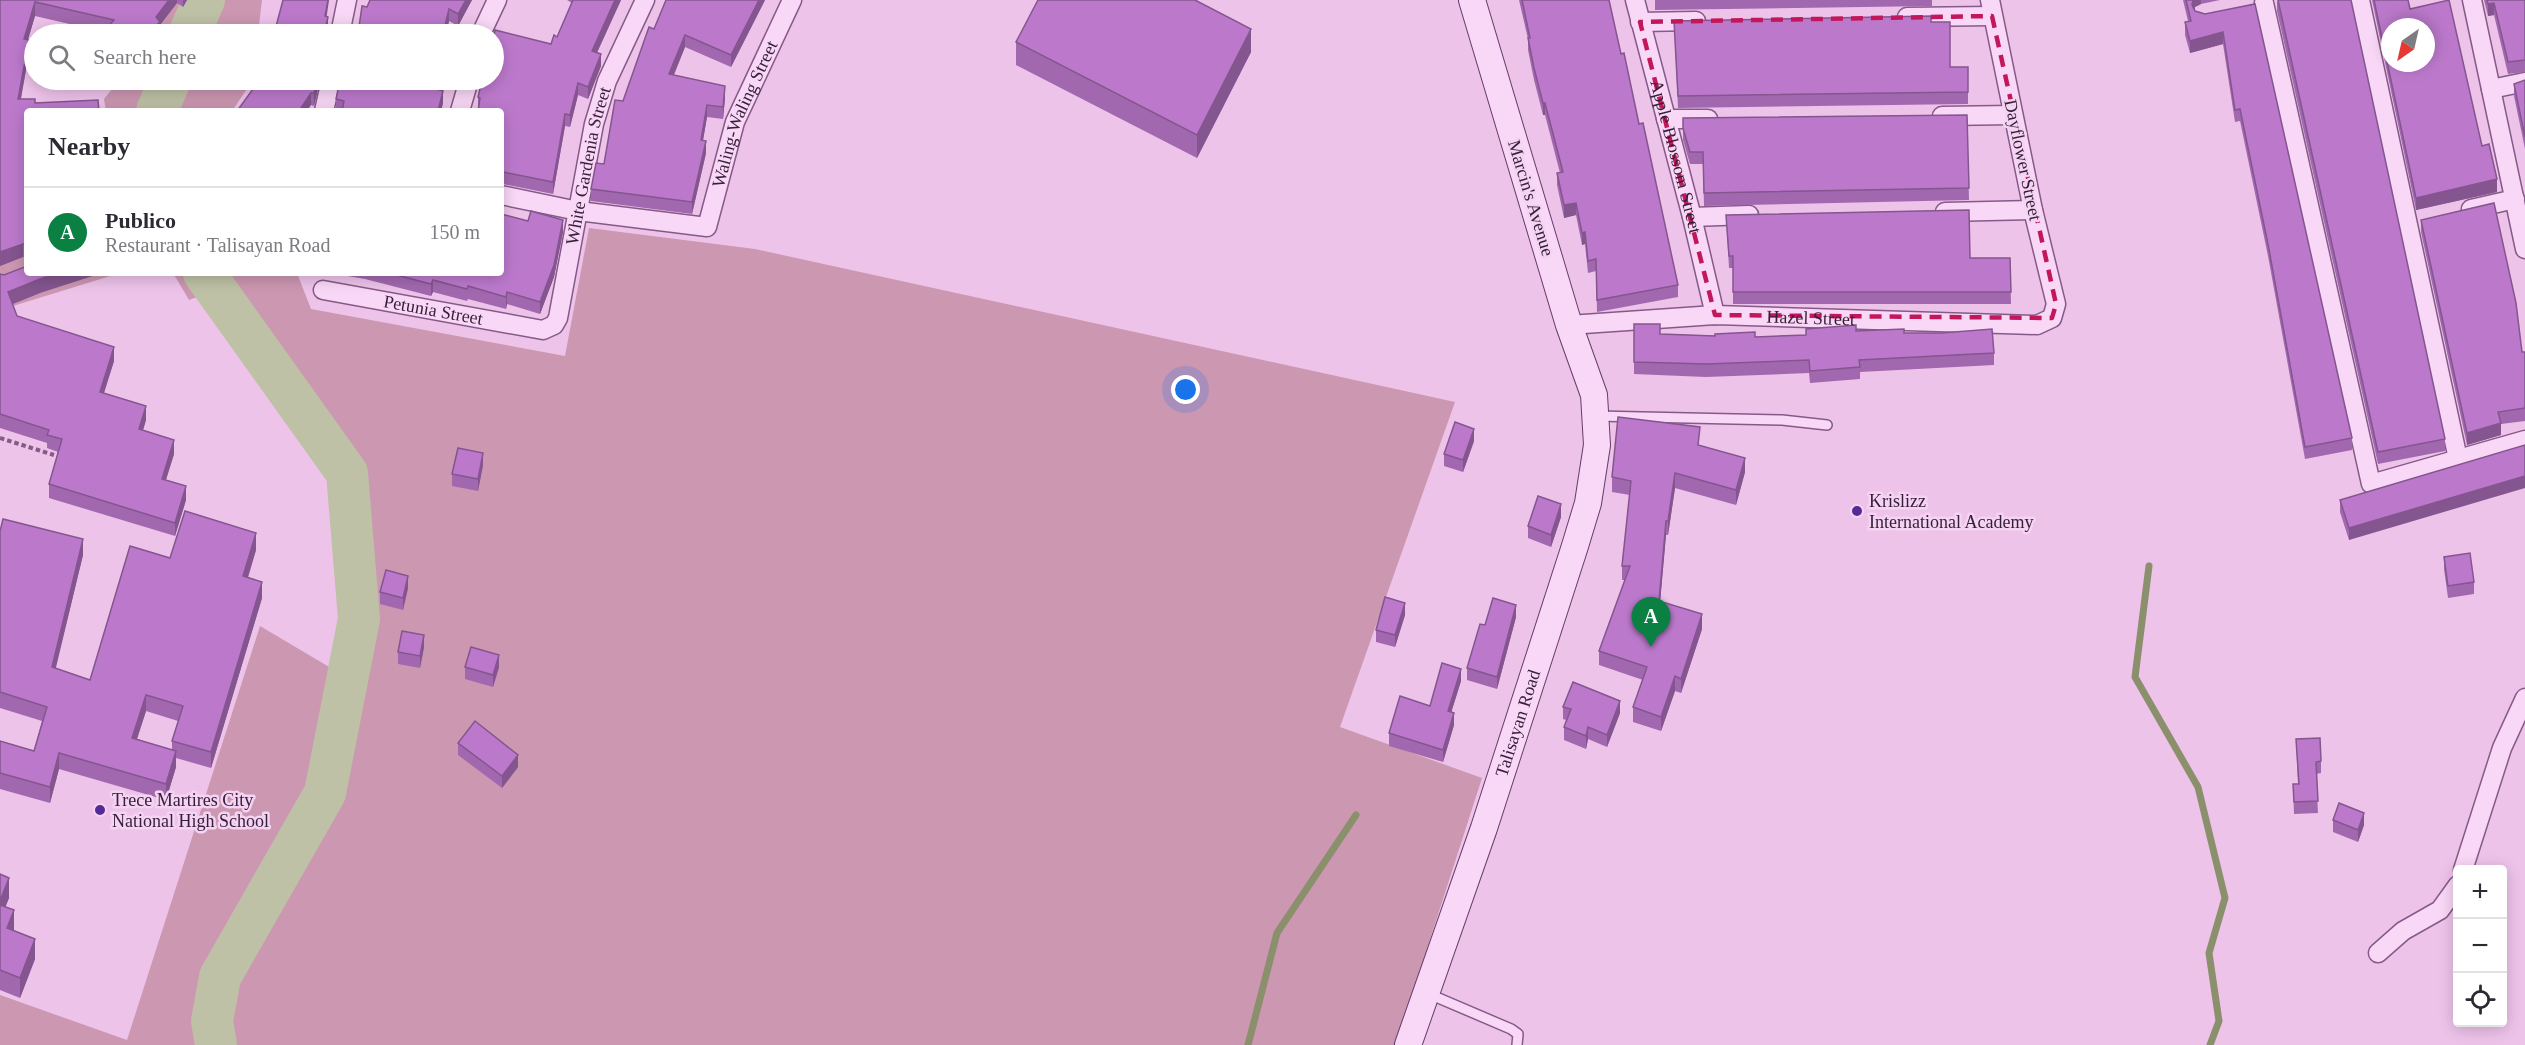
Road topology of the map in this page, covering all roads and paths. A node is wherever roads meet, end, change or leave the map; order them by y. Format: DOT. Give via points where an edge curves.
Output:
graph roads {
  1 [pos="347,0"];
  2 [pos="496,0"];
  3 [pos="645,0"];
  4 [pos="792,0"];
  5 [pos="1472,0"];
  6 [pos="1635,0"];
  7 [pos="2360,0"];
  8 [pos="2472,0"];
  9 [pos="2271,1"];
  10 [pos="2244,7"];
  11 [pos="1991,8"];
  12 [pos="1887,18"];
  13 [pos="1711,21"];
  14 [pos="1640,22"];
  15 [pos="342,24"];
  16 [pos="486,24"];
  17 [pos="2525,82"];
  18 [pos="2491,89"];
  19 [pos="329,90"];
  20 [pos="466,90"];
  21 [pos="325,108"];
  22 [pos="461,108"];
  23 [pos="2013,115"];
  24 [pos="1929,116"];
  25 [pos="1726,118"];
  26 [pos="1666,119"];
  27 [pos="504,196"];
  28 [pos="2515,200"];
  29 [pos="2033,210"];
  30 [pos="578,211"];
  31 [pos="1927,212"];
  32 [pos="2450,213"];
  33 [pos="1762,215"];
  34 [pos="1692,217"];
  35 [pos="2429,218"];
  36 [pos="2408,223"];
  37 [pos="2525,249"];
  38 [pos="323,290"];
  39 [pos="1715,315"];
  40 [pos="2052,318"];
  41 [pos="1569,326"];
  42 [pos="543,330"];
  43 [pos="1595,405"];
  44 [pos="1827,425"];
  45 [pos="0,438"];
  46 [pos="2525,440"];
  47 [pos="54,455"];
  48 [pos="2457,459"];
  49 [pos="2525,698"];
  50 [pos="2465,865"];
  51 [pos="2453,891"];
  52 [pos="2378,952"];
  53 [pos="1426,992"];
  54 [pos="1408,1045"];
  55 [pos="1517,1045"];
  1 -- 15 [label="street"];
  2 -- 16 [label="street"];
  3 -- 30 [label="street, White Gardenia Street" via="607,81 594,124"];
  4 -- 30 [label="street, Waling-Waling Street" via="735,122 707,227"];
  5 -- 41 [label="main road, Marcin's Avenue"];
  6 -- 14 [label="street, Apple Blossom Street"];
  7 -- 36 [label="street"];
  8 -- 18 [label="street"];
  9 -- 10 [label="street"];
  9 -- 48 [label="street" via="2371,484"];
  11 -- 12 [label="street"];
  11 -- 23 [label="street, Dayflower Street"];
  13 -- 14 [label="street"];
  14 -- 26 [label="street, Apple Blossom Street"];
  17 -- 18 [label="street"];
  18 -- 28 [label="street"];
  19 -- 21 [label="street"];
  20 -- 22 [label="street"];
  23 -- 24 [label="street"];
  23 -- 29 [label="street, Dayflower Street"];
  25 -- 26 [label="street"];
  26 -- 34 [label="street, Apple Blossom Street"];
  27 -- 30 [label="street"];
  28 -- 32 [label="street"];
  28 -- 37 [label="street"];
  29 -- 31 [label="street"];
  29 -- 40 [label="street, Dayflower Street" via="2056,304"];
  30 -- 42 [label="street, White Gardenia Street" via="557,321"];
  33 -- 34 [label="street"];
  34 -- 39 [label="street, Apple Blossom Street"];
  35 -- 36 [label="street"];
  36 -- 48 [label="street"];
  38 -- 42 [label="street, Petunia Street"];
  39 -- 40 [label="street, Hazel Street" via="2037,325"];
  39 -- 41 [label="street, Hazel Street"];
  41 -- 43 [label="main road, Marcin's Avenue"];
  43 -- 44 [label="lane"];
  43 -- 53 [label="main road, Talisayan Road" via="1597,445 1588,503 1484,828"];
  45 -- 47 [label="path"];
  46 -- 48 [label="street"];
  49 -- 50 [label="street" via="2502,748"];
  51 -- 52 [label="street" via="2440,910 2403,931"];
  53 -- 54 [label="main road, Talisayan Road"];
  53 -- 55 [label="lane" via="1511,1029 1518,1034"];
}
